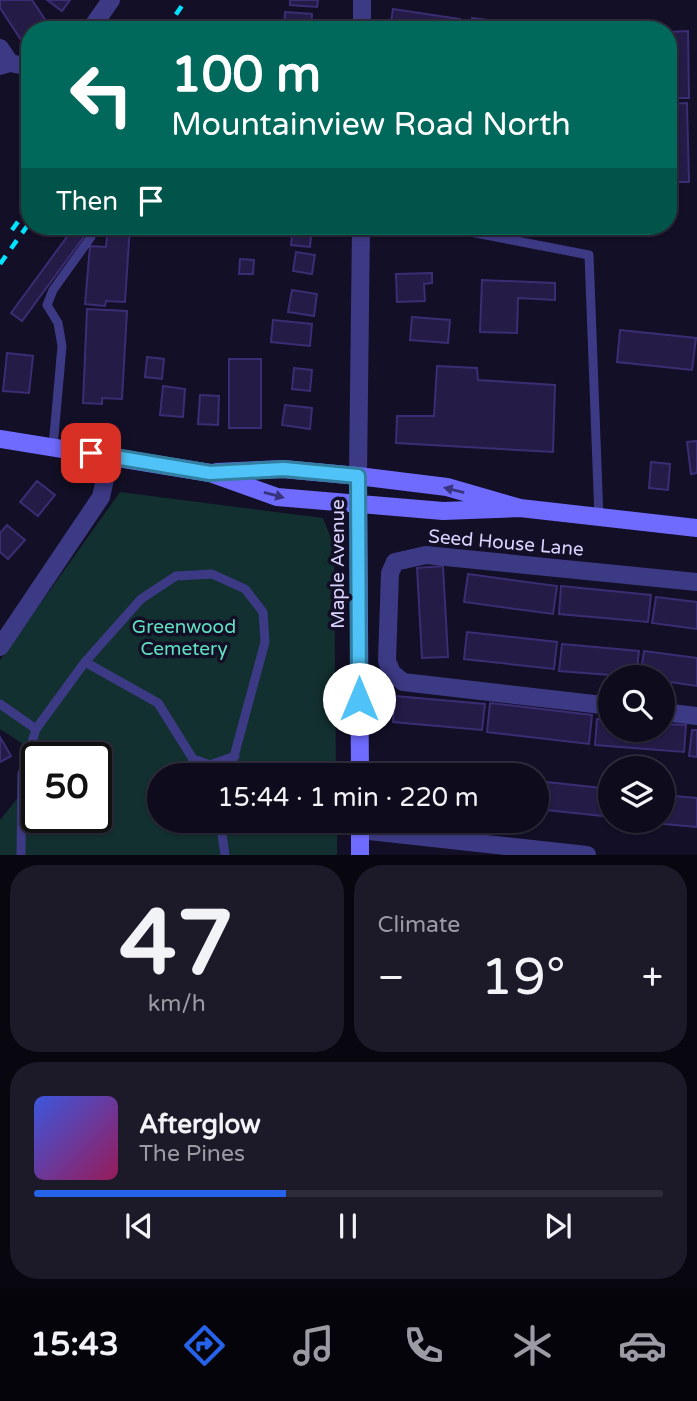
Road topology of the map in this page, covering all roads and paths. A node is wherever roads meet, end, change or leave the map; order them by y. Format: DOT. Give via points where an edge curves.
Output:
graph roads {
  1 [pos="111,0"];
  2 [pos="362,0"];
  3 [pos="96,21"];
  4 [pos="362,21"];
  5 [pos="0,48"];
  6 [pos="5,65"];
  7 [pos="361,235"];
  8 [pos="486,235"];
  9 [pos="91,237"];
  10 [pos="0,439"];
  11 [pos="53,447"];
  12 [pos="110,456"];
  13 [pos="210,473"];
  14 [pos="358,476"];
  15 [pos="358,506"];
  16 [pos="520,508"];
  17 [pos="600,518"];
  18 [pos="697,528"];
  19 [pos="697,582"];
  20 [pos="0,647"];
  21 [pos="85,662"];
  22 [pos="0,704"];
  23 [pos="598,704"];
  24 [pos="675,713"];
  25 [pos="697,716"];
  26 [pos="36,729"];
  27 [pos="234,756"];
  28 [pos="193,759"];
  29 [pos="195,763"];
  30 [pos="232,763"];
  31 [pos="360,763"];
  32 [pos="222,833"];
  33 [pos="360,833"];
  34 [pos="421,833"];
  35 [pos="21,855"];
  36 [pos="225,855"];
  37 [pos="360,855"];
  38 [pos="587,855"];
  1 -- 3 [label="street"];
  2 -- 4 [label="street"];
  5 -- 6 [label="street"];
  7 -- 14 [label="street, Maple Avenue"];
  8 -- 17 [label="lane" via="589,255"];
  9 -- 11 [label="lane" via="52,290 47,305 58,323 62,345"];
  10 -- 11 [label="main road"];
  11 -- 12 [label="main road"];
  12 -- 13 [label="main road"];
  12 -- 20 [label="street" via="101,497"];
  13 -- 14 [label="main road" via="284,469"];
  13 -- 15 [label="main road, one-way" via="277,497"];
  14 -- 15 [label="main road, Maple Avenue"];
  16 -- 14 [label="main road, one-way" via="447,487"];
  15 -- 16 [label="main road" via="443,511"];
  15 -- 31 [label="main road, Maple Avenue"];
  16 -- 17 [label="main road"];
  17 -- 18 [label="main road"];
  19 -- 23 [label="street, Seed House Lane" via="426,555 395,562 390,573 387,661 392,673 403,681"];
  21 -- 26 [label="lane"];
  21 -- 27 [label="lane" via="141,599 176,576 212,574 245,589 263,612 265,642"];
  21 -- 28 [label="lane" via="158,703"];
  22 -- 26 [label="lane"];
  24 -- 25 [label="street"];
  26 -- 35 [label="lane" via="22,774"];
  27 -- 28 [label="lane" via="211,765"];
  27 -- 30 [label="lane"];
  28 -- 29 [label="lane"];
  32 -- 36 [label="lane"];
  33 -- 37 [label="main road"];
  34 -- 38 [label="street"];
}
